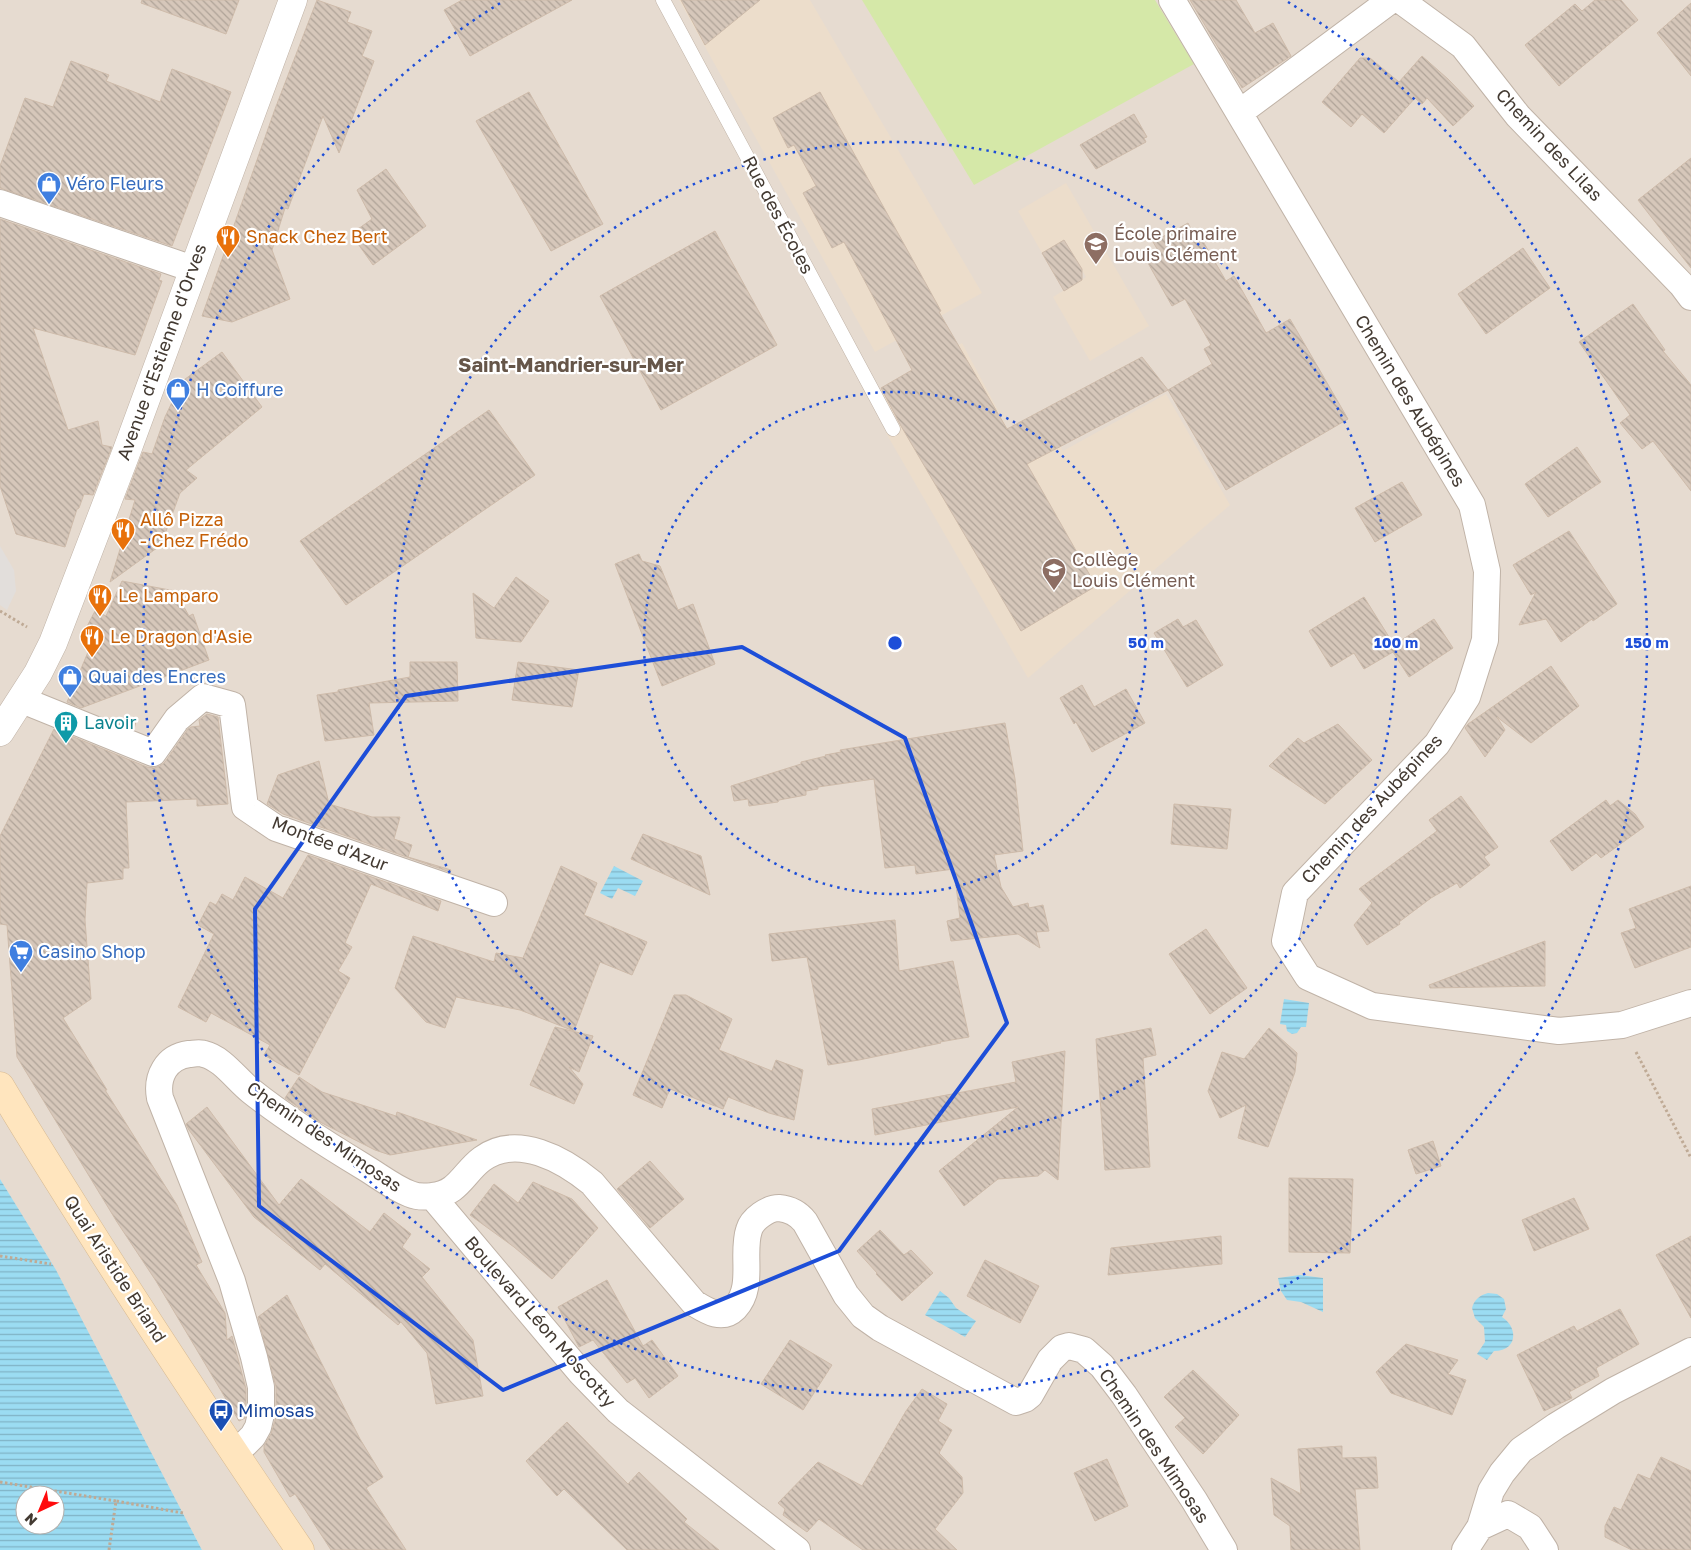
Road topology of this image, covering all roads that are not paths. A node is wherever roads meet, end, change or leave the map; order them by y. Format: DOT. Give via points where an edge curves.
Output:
graph roads {
  1 [pos="293,0"];
  2 [pos="663,0"];
  3 [pos="1172,0"];
  4 [pos="1391,0"];
  5 [pos="1400,0"];
  6 [pos="1239,113"];
  7 [pos="0,203"];
  8 [pos="192,269"];
  9 [pos="1691,297"];
  10 [pos="894,430"];
  11 [pos="22,700"];
  12 [pos="0,732"];
  13 [pos="494,903"];
  14 [pos="1691,1003"];
  15 [pos="0,1086"];
  16 [pos="432,1196"];
  17 [pos="1691,1351"];
  18 [pos="232,1451"];
  19 [pos="1480,1528"];
  20 [pos="300,1550"];
  21 [pos="797,1550"];
  22 [pos="1224,1550"];
  23 [pos="1465,1550"];
  24 [pos="1545,1550"];
  1 -- 8 [label="street, Avenue d'Estienne d'Orves"];
  2 -- 10 [label="lane, Rue des Écoles"];
  3 -- 6 [label="street, Chemin des Aubépines"];
  4 -- 6 [label="street"];
  5 -- 9 [label="street, Chemin des Lilas" via="1464,46 1518,116"];
  6 -- 14 [label="street, Chemin des Aubépines" via="1472,505 1487,571 1484,640 1467,697 1436,744 1295,893 1285,940 1308,976 1372,1006 1559,1031 1622,1025"];
  7 -- 8 [label="street"];
  8 -- 11 [label="street, Avenue d'Estienne d'Orves" via="53,642"];
  11 -- 12 [label="street"];
  11 -- 13 [label="street, Montée d'Azur" via="154,753 177,719 203,697 232,706 245,807 276,828"];
  15 -- 18 [label="main road, Quai Aristide Briand"];
  16 -- 18 [label="street, Chemin des Mimosas" via="410,1195 355,1162 264,1101 226,1067 204,1054 183,1055 168,1063 159,1080 160,1098 232,1280 261,1386 258,1426 245,1444"];
  16 -- 21 [label="street, Boulevard Léon Moscotty" via="580,1373 618,1411"];
  16 -- 22 [label="street, Chemin des Mimosas" via="450,1191 483,1158 495,1152 512,1148 553,1157 592,1182 694,1304 717,1315 732,1311 744,1296 747,1240 752,1223 773,1209 795,1212 805,1222 846,1295 863,1316 1016,1402 1030,1395 1050,1360 1062,1348 1069,1346 1084,1350 1102,1366 1124,1395"];
  17 -- 19 [label="street" via="1613,1391 1522,1450 1491,1491"];
  18 -- 20 [label="main road, Quai Aristide Briand"];
  19 -- 23 [label="street"];
  19 -- 24 [label="street" via="1508,1514 1530,1527"];
}
